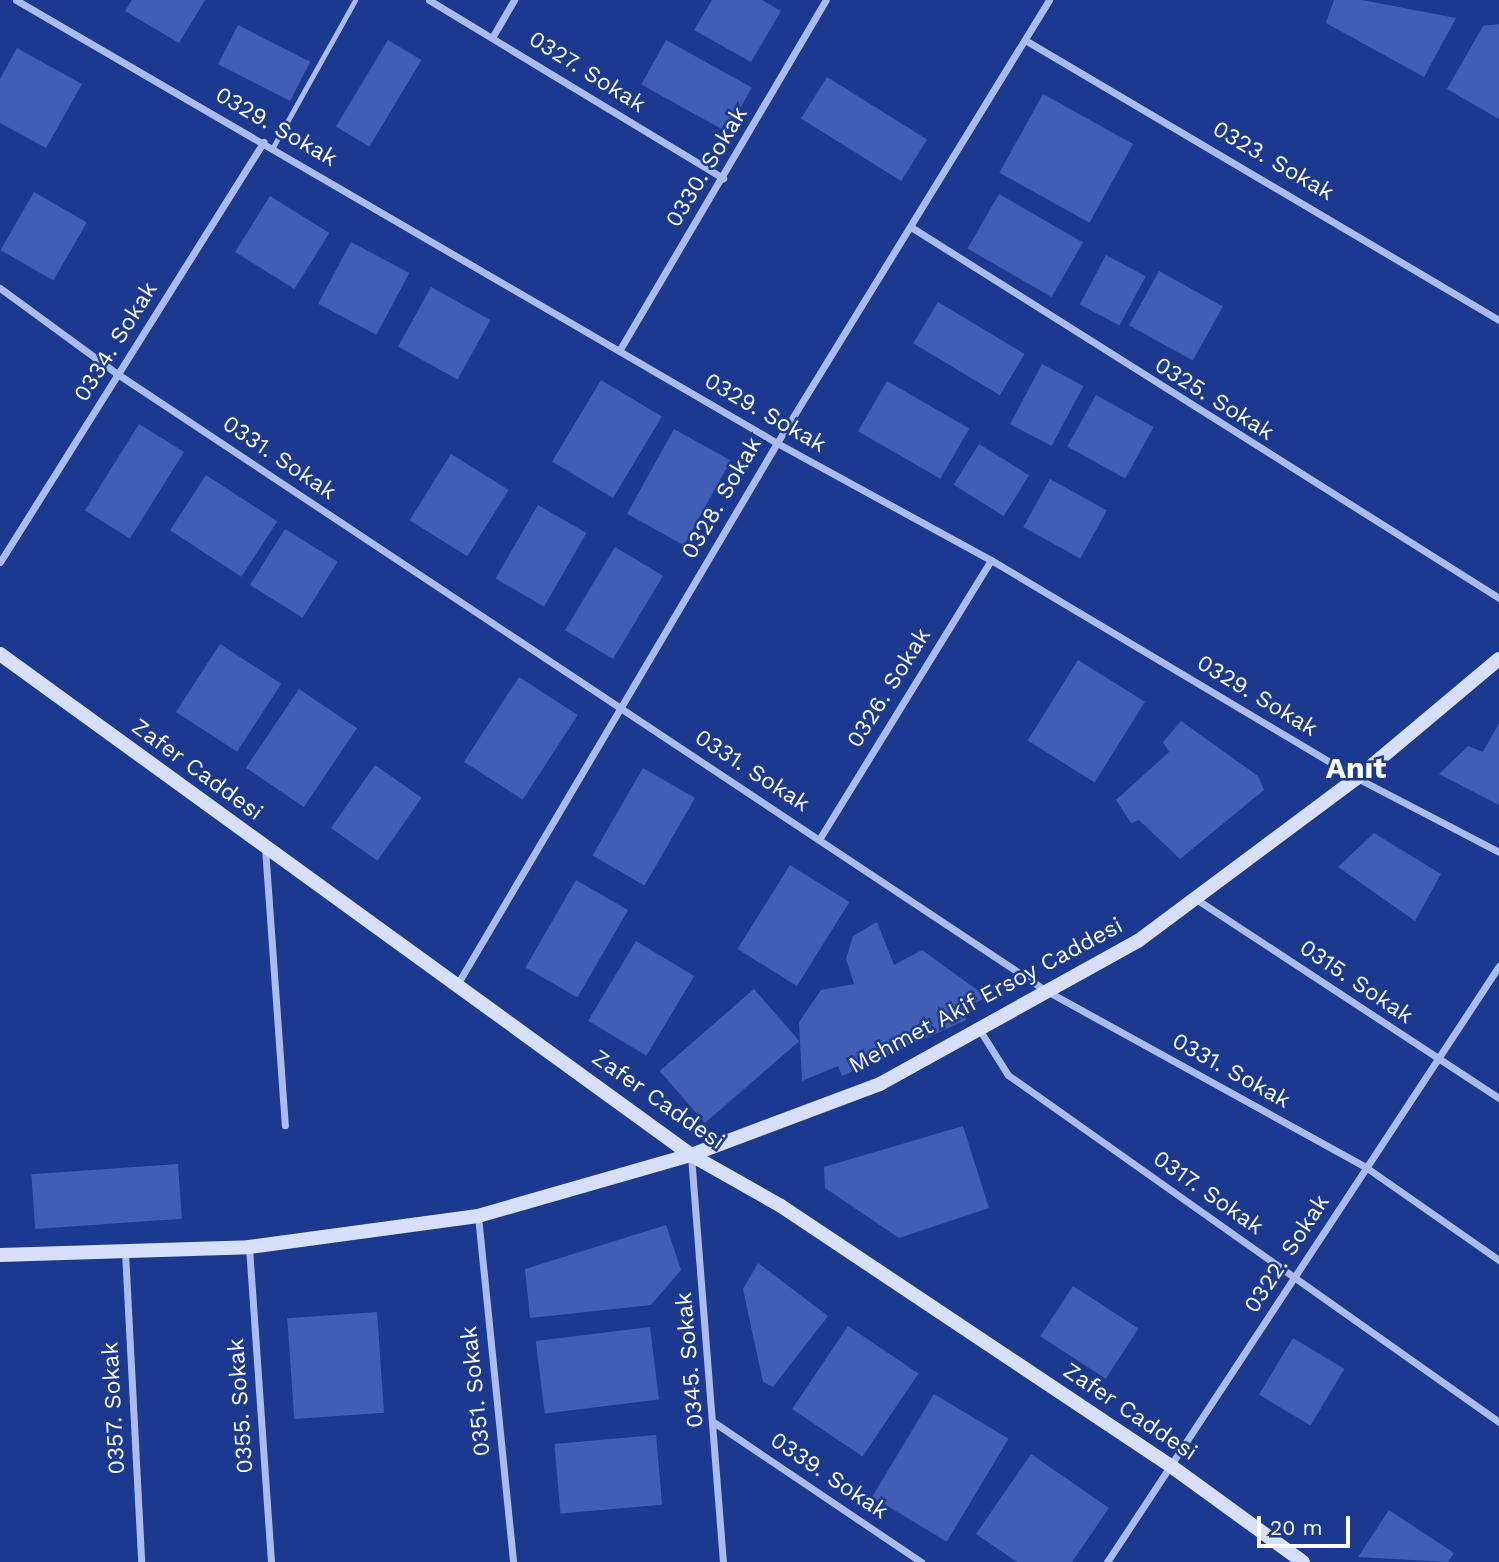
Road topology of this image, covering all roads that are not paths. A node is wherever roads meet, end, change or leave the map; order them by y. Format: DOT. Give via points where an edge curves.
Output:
graph roads {
  1 [pos="16,0"];
  2 [pos="355,0"];
  3 [pos="429,0"];
  4 [pos="514,0"];
  5 [pos="826,0"];
  6 [pos="1049,0"];
  7 [pos="493,36"];
  8 [pos="1025,40"];
  9 [pos="263,142"];
  10 [pos="272,147"];
  11 [pos="723,178"];
  12 [pos="911,227"];
  13 [pos="0,288"];
  14 [pos="1499,320"];
  15 [pos="619,351"];
  16 [pos="119,374"];
  17 [pos="777,443"];
  18 [pos="991,559"];
  19 [pos="0,562"];
  20 [pos="1499,598"];
  21 [pos="0,654"];
  22 [pos="1499,659"];
  23 [pos="621,709"];
  24 [pos="1357,778"];
  25 [pos="820,838"];
  26 [pos="265,848"];
  27 [pos="1499,852"];
  28 [pos="1193,896"];
  29 [pos="1499,966"];
  30 [pos="458,983"];
  31 [pos="1045,990"];
  32 [pos="979,1029"];
  33 [pos="1438,1059"];
  34 [pos="1499,1098"];
  35 [pos="285,1125"];
  36 [pos="691,1155"];
  37 [pos="1367,1168"];
  38 [pos="478,1216"];
  39 [pos="249,1247"];
  40 [pos="125,1251"];
  41 [pos="0,1255"];
  42 [pos="1499,1260"];
  43 [pos="1294,1278"];
  44 [pos="1499,1422"];
  45 [pos="715,1423"];
  46 [pos="1171,1466"];
  47 [pos="141,1562"];
  48 [pos="271,1562"];
  49 [pos="513,1562"];
  50 [pos="723,1562"];
  51 [pos="921,1562"];
  52 [pos="1107,1562"];
  53 [pos="1303,1562"];
  1 -- 9 [label="street, 0329. Sokak"];
  2 -- 10 [label="lane"];
  3 -- 7 [label="street, 0327. Sokak"];
  4 -- 7 [label="street"];
  5 -- 11 [label="street, 0330. Sokak"];
  6 -- 8 [label="street, 0328. Sokak"];
  7 -- 11 [label="street, 0327. Sokak"];
  8 -- 12 [label="street, 0328. Sokak"];
  8 -- 14 [label="street, 0323. Sokak"];
  9 -- 10 [label="street, 0329. Sokak"];
  9 -- 16 [label="street, 0334. Sokak"];
  10 -- 15 [label="street, 0329. Sokak"];
  11 -- 15 [label="street, 0330. Sokak"];
  12 -- 17 [label="street, 0328. Sokak"];
  12 -- 20 [label="street, 0325. Sokak"];
  13 -- 16 [label="street, 0331. Sokak"];
  15 -- 17 [label="street, 0329. Sokak"];
  16 -- 19 [label="street, 0334. Sokak"];
  16 -- 23 [label="street, 0331. Sokak"];
  17 -- 18 [label="street, 0329. Sokak"];
  17 -- 23 [label="street, 0328. Sokak"];
  18 -- 24 [label="street, 0329. Sokak"];
  18 -- 25 [label="street, 0326. Sokak"];
  21 -- 26 [label="street, Zafer Caddesi"];
  22 -- 24 [label="street, Mehmet Akif Ersoy Caddesi"];
  23 -- 25 [label="street, 0331. Sokak"];
  23 -- 30 [label="street, 0328. Sokak"];
  24 -- 27 [label="street, 0329. Sokak"];
  24 -- 28 [label="street, Mehmet Akif Ersoy Caddesi"];
  25 -- 31 [label="street, 0331. Sokak"];
  26 -- 30 [label="street, Zafer Caddesi"];
  26 -- 35 [label="street"];
  28 -- 31 [label="street, Mehmet Akif Ersoy Caddesi" via="1138,941"];
  28 -- 33 [label="street, 0315. Sokak"];
  29 -- 33 [label="street, 0322. Sokak"];
  30 -- 36 [label="street, Zafer Caddesi"];
  31 -- 32 [label="street, Mehmet Akif Ersoy Caddesi"];
  31 -- 37 [label="street, 0331. Sokak"];
  32 -- 36 [label="street, Mehmet Akif Ersoy Caddesi" via="880,1084"];
  32 -- 43 [label="street, 0317. Sokak" via="1008,1076"];
  33 -- 34 [label="street, 0315. Sokak"];
  33 -- 37 [label="street, 0322. Sokak"];
  36 -- 38 [label="street, Mehmet Akif Ersoy Caddesi"];
  36 -- 45 [label="street, 0345. Sokak"];
  36 -- 46 [label="street, Zafer Caddesi" via="781,1206"];
  37 -- 42 [label="street, 0331. Sokak"];
  37 -- 43 [label="street, 0322. Sokak"];
  38 -- 39 [label="street, Mehmet Akif Ersoy Caddesi"];
  38 -- 49 [label="street, 0351. Sokak"];
  39 -- 40 [label="street, Mehmet Akif Ersoy Caddesi"];
  39 -- 48 [label="street, 0355. Sokak"];
  40 -- 41 [label="street, Mehmet Akif Ersoy Caddesi"];
  40 -- 47 [label="street, 0357. Sokak"];
  43 -- 44 [label="street, 0317. Sokak"];
  43 -- 46 [label="street, 0322. Sokak"];
  45 -- 50 [label="street, 0345. Sokak"];
  45 -- 51 [label="street, 0339. Sokak"];
  46 -- 52 [label="street, 0322. Sokak"];
  46 -- 53 [label="street, Zafer Caddesi"];
}
